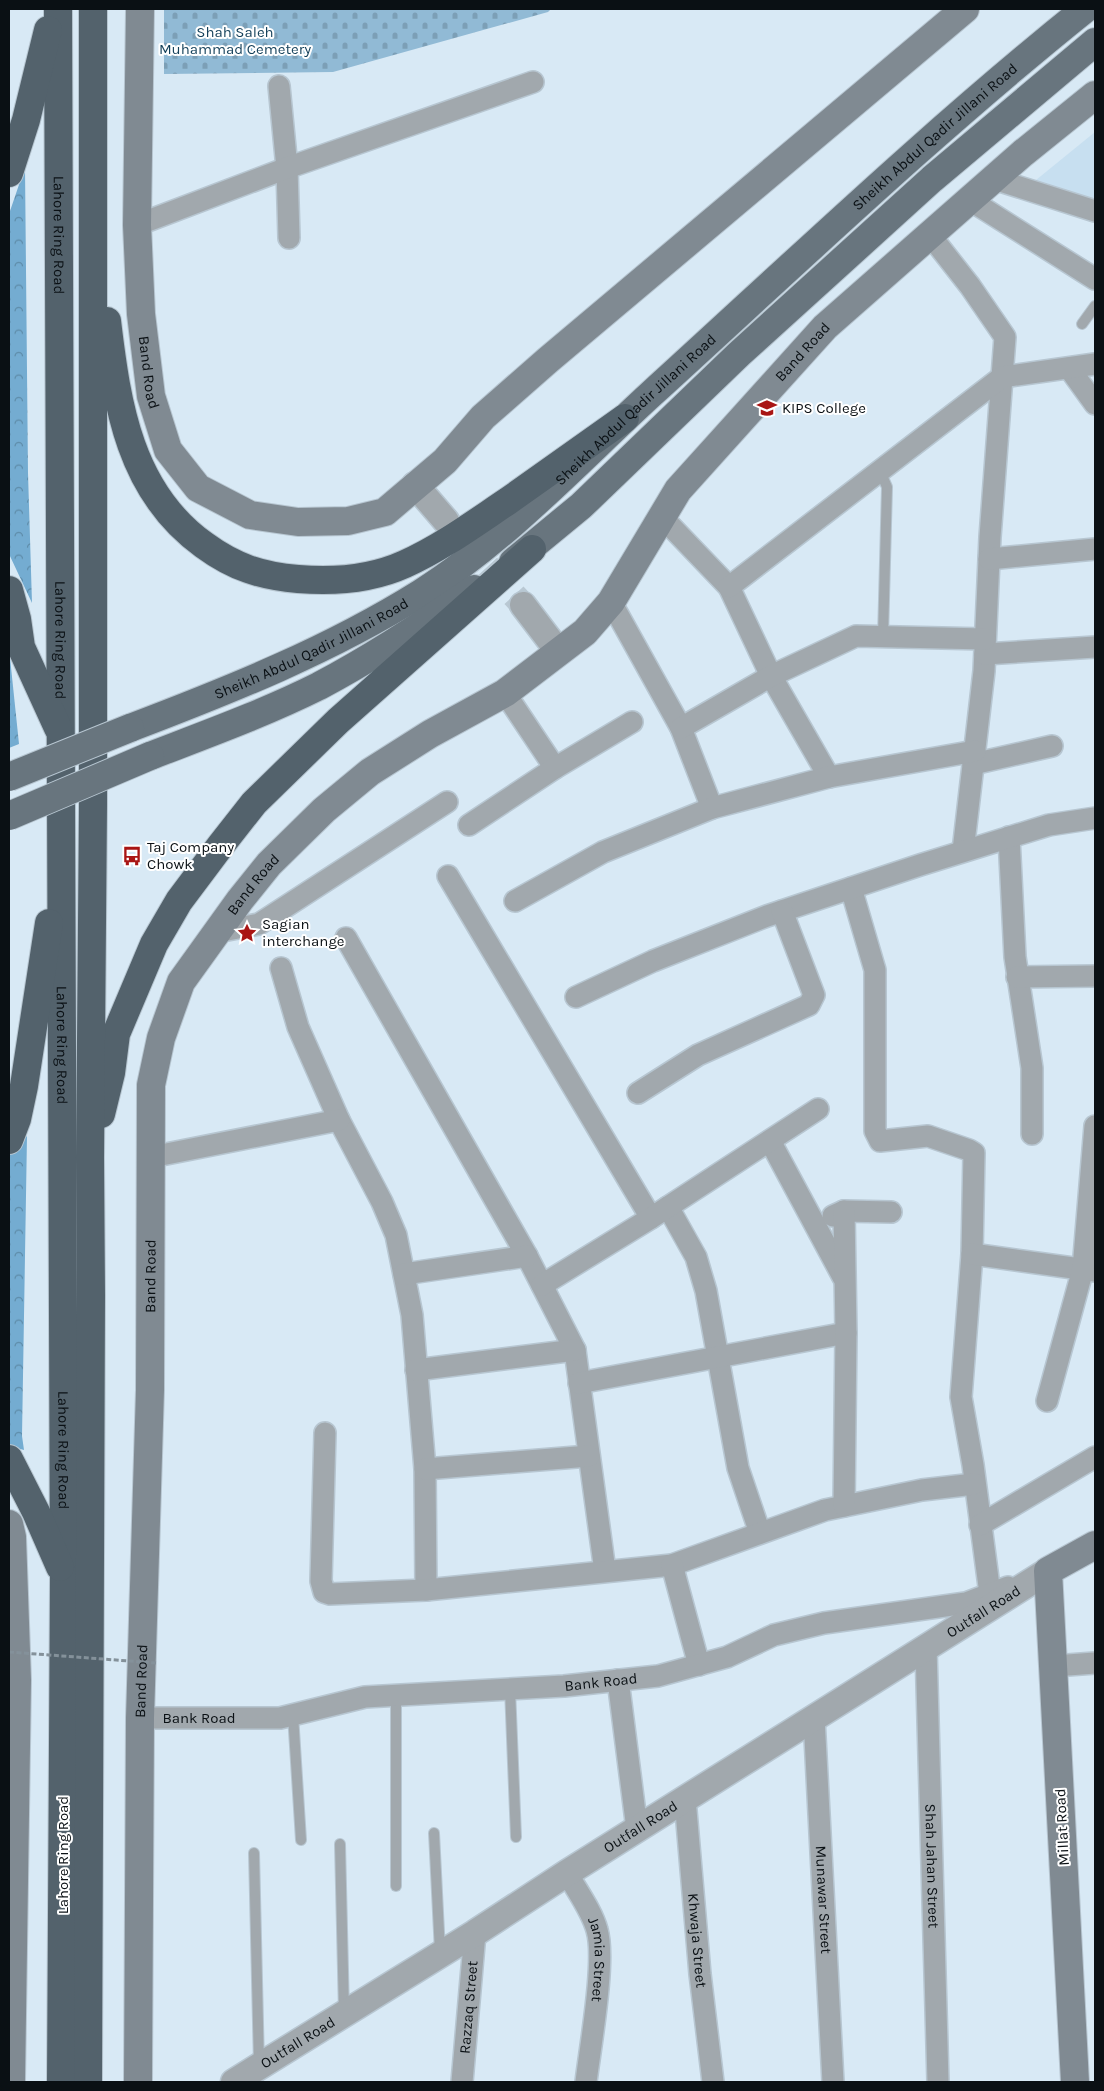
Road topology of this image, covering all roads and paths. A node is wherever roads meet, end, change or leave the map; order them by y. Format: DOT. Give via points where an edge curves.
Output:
graph roads {
  1 [pos="54,9"];
  2 [pos="58,9"];
  3 [pos="93,9"];
  4 [pos="140,9"];
  5 [pos="965,9"];
  6 [pos="1085,9"];
  7 [pos="1095,42"];
  8 [pos="533,82"];
  9 [pos="279,86"];
  10 [pos="1095,95"];
  11 [pos="287,168"];
  12 [pos="9,173"];
  13 [pos="994,179"];
  14 [pos="970,200"];
  15 [pos="1095,211"];
  16 [pos="137,225"];
  17 [pos="930,235"];
  18 [pos="289,238"];
  19 [pos="92,239"];
  20 [pos="1095,280"];
  21 [pos="1095,306"];
  22 [pos="1082,324"];
  23 [pos="1095,364"];
  24 [pos="1069,368"];
  25 [pos="1002,377"];
  26 [pos="1095,404"];
  27 [pos="625,418"];
  28 [pos="880,472"];
  29 [pos="415,485"];
  30 [pos="661,516"];
  31 [pos="446,521"];
  32 [pos="532,549"];
  33 [pos="1095,549"];
  34 [pos="989,559"];
  35 [pos="729,587"];
  36 [pos="9,590"];
  37 [pos="611,602"];
  38 [pos="523,606"];
  39 [pos="884,636"];
  40 [pos="985,646"];
  41 [pos="1095,647"];
  42 [pos="558,652"];
  43 [pos="771,676"];
  44 [pos="506,693"];
  45 [pos="632,722"];
  46 [pos="681,728"];
  47 [pos="62,736"];
  48 [pos="1052,746"];
  49 [pos="974,758"];
  50 [pos="556,768"];
  51 [pos="9,777"];
  52 [pos="830,777"];
  53 [pos="447,802"];
  54 [pos="712,808"];
  55 [pos="9,816"];
  56 [pos="1095,818"];
  57 [pos="469,825"];
  58 [pos="1009,838"];
  59 [pos="63,850"];
  60 [pos="964,851"];
  61 [pos="448,876"];
  62 [pos="852,888"];
  63 [pos="515,901"];
  64 [pos="782,911"];
  65 [pos="217,932"];
  66 [pos="346,938"];
  67 [pos="281,968"];
  68 [pos="1095,976"];
  69 [pos="1017,977"];
  70 [pos="576,997"];
  71 [pos="638,1093"];
  72 [pos="818,1109"];
  73 [pos="339,1120"];
  74 [pos="1095,1126"];
  75 [pos="1032,1134"];
  76 [pos="9,1140"];
  77 [pos="770,1140"];
  78 [pos="151,1156"];
  79 [pos="90,1158"];
  80 [pos="668,1207"];
  81 [pos="844,1211"];
  82 [pos="891,1212"];
  83 [pos="651,1218"];
  84 [pos="815,1223"];
  85 [pos="972,1254"];
  86 [pos="527,1256"];
  87 [pos="1089,1270"];
  88 [pos="404,1274"];
  89 [pos="845,1280"];
  90 [pos="542,1285"];
  91 [pos="846,1334"];
  92 [pos="575,1350"];
  93 [pos="720,1358"];
  94 [pos="416,1370"];
  95 [pos="579,1383"];
  96 [pos="1047,1401"];
  97 [pos="324,1433"];
  98 [pos="589,1456"];
  99 [pos="1095,1457"];
  100 [pos="9,1459"];
  101 [pos="425,1469"];
  102 [pos="974,1484"];
  103 [pos="844,1506"];
  104 [pos="980,1525"];
  105 [pos="10,1532"];
  106 [pos="760,1532"];
  107 [pos="1095,1545"];
  108 [pos="672,1565"];
  109 [pos="605,1571"];
  110 [pos="1048,1571"];
  111 [pos="64,1578"];
  112 [pos="426,1590"];
  113 [pos="990,1594"];
  114 [pos="926,1648"];
  115 [pos="9,1652"];
  116 [pos="156,1663"];
  117 [pos="1095,1663"];
  118 [pos="699,1665"];
  119 [pos="1054,1666"];
  120 [pos="618,1680"];
  121 [pos="13,1682"];
  122 [pos="510,1689"];
  123 [pos="396,1695"];
  124 [pos="293,1715"];
  125 [pos="140,1718"];
  126 [pos="814,1718"];
  127 [pos="685,1798"];
  128 [pos="636,1829"];
  129 [pos="434,1833"];
  130 [pos="516,1837"];
  131 [pos="300,1840"];
  132 [pos="340,1844"];
  133 [pos="254,1853"];
  134 [pos="567,1873"];
  135 [pos="396,1886"];
  136 [pos="475,1933"];
  137 [pos="440,1953"];
  138 [pos="344,2013"];
  139 [pos="259,2066"];
  140 [pos="11,2082"];
  141 [pos="62,2082"];
  142 [pos="88,2082"];
  143 [pos="138,2082"];
  144 [pos="234,2082"];
  145 [pos="462,2082"];
  146 [pos="586,2082"];
  147 [pos="713,2082"];
  148 [pos="833,2082"];
  149 [pos="938,2082"];
  150 [pos="1075,2082"];
  1 -- 12 [label="highway"];
  2 -- 47 [label="highway, Lahore Ring Road"];
  3 -- 19 [label="highway, Lahore Ring Road"];
  4 -- 16 [label="main road, Band Road"];
  5 -- 29 [label="main road, Band Road" via="482,417 445,461"];
  6 -- 27 [label="main road, Sheikh Abdul Qadir Jillani Road" via="950,122"];
  7 -- 32 [label="main road, Sheikh Abdul Qadir Jillani Road" via="918,192 739,354"];
  8 -- 11 [label="street"];
  9 -- 11 [label="street"];
  10 -- 13 [label="main road, Band Road"];
  11 -- 16 [label="street"];
  11 -- 18 [label="street"];
  13 -- 14 [label="main road, Band Road"];
  13 -- 15 [label="street"];
  14 -- 17 [label="main road, Band Road"];
  14 -- 20 [label="street"];
  16 -- 29 [label="main road, Band Road" via="140,314 151,396 168,450 198,488 250,515 298,522 348,521 385,512"];
  17 -- 25 [label="street" via="1005,337"];
  17 -- 30 [label="main road, Band Road" via="825,327 678,490"];
  19 -- 27 [label="highway" via="119,402 139,466 160,503 187,533 226,561 270,577 316,581 364,577 404,565 490,513"];
  19 -- 79 [label="highway, Lahore Ring Road, bridge"];
  21 -- 22 [label="lane"];
  23 -- 24 [label="street"];
  24 -- 25 [label="street"];
  24 -- 26 [label="street"];
  25 -- 28 [label="street"];
  25 -- 34 [label="street"];
  27 -- 51 [label="main road, Sheikh Abdul Qadir Jillani Road, bridge" via="526,511 466,562 421,592 326,645 258,678"];
  28 -- 35 [label="street"];
  28 -- 39 [label="lane" via="887,487"];
  29 -- 31 [label="street"];
  30 -- 35 [label="street"];
  30 -- 37 [label="main road, Band Road"];
  32 -- 55 [label="main road, Sheikh Abdul Qadir Jillani Road, bridge" via="405,635 319,685 244,720"];
  32 -- 79 [label="highway" via="284,773 254,804 179,901 154,944 116,1034 111,1073"];
  33 -- 34 [label="street"];
  34 -- 40 [label="street"];
  35 -- 43 [label="street"];
  36 -- 47 [label="highway" via="21,647"];
  37 -- 42 [label="main road, Band Road" via="585,632"];
  37 -- 46 [label="street"];
  38 -- 42 [label="street"];
  39 -- 40 [label="street"];
  39 -- 43 [label="street" via="856,636"];
  40 -- 41 [label="street"];
  40 -- 49 [label="street"];
  42 -- 44 [label="main road, Band Road"];
  43 -- 46 [label="street"];
  43 -- 52 [label="street"];
  44 -- 50 [label="street"];
  44 -- 65 [label="main road, Band Road" via="430,734 370,772 324,810 269,864"];
  45 -- 50 [label="street"];
  46 -- 54 [label="street"];
  47 -- 59 [label="highway, Lahore Ring Road, bridge"];
  48 -- 49 [label="street"];
  49 -- 52 [label="street"];
  49 -- 60 [label="street"];
  50 -- 57 [label="street"];
  52 -- 54 [label="street"];
  53 -- 65 [label="street" via="259,924"];
  54 -- 63 [label="street" via="603,852"];
  56 -- 58 [label="street" via="1049,825"];
  58 -- 60 [label="street"];
  58 -- 69 [label="street"];
  59 -- 76 [label="highway" via="24,1086"];
  59 -- 111 [label="highway, Lahore Ring Road"];
  60 -- 62 [label="street"];
  61 -- 83 [label="street"];
  62 -- 64 [label="street"];
  62 -- 85 [label="street" via="876,970 875,1131 880,1141 928,1136 974,1154"];
  64 -- 70 [label="street" via="654,961"];
  64 -- 71 [label="street" via="814,995 813,1001 698,1055"];
  65 -- 78 [label="main road, Band Road" via="181,982 161,1038 152,1085"];
  66 -- 86 [label="street"];
  67 -- 73 [label="street" via="298,1028"];
  68 -- 69 [label="street"];
  69 -- 75 [label="street" via="1032,1068"];
  72 -- 77 [label="street"];
  73 -- 78 [label="street"];
  73 -- 88 [label="street" via="396,1235"];
  74 -- 87 [label="street"];
  77 -- 80 [label="street"];
  77 -- 84 [label="street"];
  78 -- 125 [label="main road, Band Road" via="149,1410"];
  79 -- 142 [label="highway, Lahore Ring Road"];
  80 -- 83 [label="street"];
  80 -- 93 [label="street" via="696,1257"];
  81 -- 82 [label="street"];
  81 -- 84 [label="street"];
  81 -- 89 [label="street"];
  83 -- 90 [label="street"];
  84 -- 89 [label="street"];
  85 -- 87 [label="street"];
  85 -- 102 [label="street" via="961,1397"];
  86 -- 88 [label="street"];
  86 -- 90 [label="street"];
  87 -- 96 [label="street"];
  88 -- 94 [label="street" via="412,1315"];
  89 -- 91 [label="street"];
  90 -- 92 [label="street"];
  91 -- 93 [label="street"];
  91 -- 103 [label="street"];
  92 -- 94 [label="street"];
  92 -- 95 [label="street"];
  93 -- 95 [label="street"];
  93 -- 106 [label="street" via="726,1412 738,1468"];
  94 -- 101 [label="street"];
  95 -- 98 [label="street"];
  97 -- 112 [label="street" via="321,1581 324,1592"];
  98 -- 101 [label="street"];
  98 -- 109 [label="street"];
  99 -- 104 [label="street"];
  100 -- 111 [label="highway"];
  101 -- 112 [label="street"];
  102 -- 103 [label="street" via="922,1490"];
  102 -- 104 [label="street"];
  103 -- 106 [label="street"];
  104 -- 113 [label="street"];
  105 -- 121 [label="main road"];
  106 -- 108 [label="street"];
  107 -- 110 [label="main road"];
  108 -- 109 [label="street"];
  108 -- 118 [label="street"];
  109 -- 112 [label="street"];
  110 -- 113 [label="street, Bank Road"];
  110 -- 114 [label="street, Outfall Road"];
  110 -- 119 [label="main road, Millat Road"];
  111 -- 141 [label="highway, Lahore Ring Road"];
  113 -- 118 [label="street, Bank Road" via="966,1603 824,1623 774,1635 727,1657"];
  114 -- 126 [label="street, Outfall Road"];
  114 -- 149 [label="street, Shah Jahan Street"];
  115 -- 116 [label="path, bridge"];
  117 -- 119 [label="street"];
  118 -- 120 [label="street, Bank Road" via="658,1676"];
  119 -- 150 [label="main road, Millat Road"];
  120 -- 122 [label="street, Bank Road"];
  120 -- 128 [label="street"];
  121 -- 140 [label="main road"];
  122 -- 123 [label="street, Bank Road"];
  122 -- 130 [label="lane"];
  123 -- 124 [label="street, Bank Road" via="365,1697"];
  123 -- 135 [label="lane"];
  124 -- 125 [label="street, Bank Road" via="280,1718"];
  124 -- 131 [label="lane"];
  125 -- 143 [label="main road, Band Road"];
  126 -- 127 [label="street, Outfall Road"];
  126 -- 148 [label="street, Munawar Street"];
  127 -- 128 [label="street, Outfall Road"];
  127 -- 147 [label="street, Khwaja Street"];
  128 -- 134 [label="street, Outfall Road"];
  129 -- 137 [label="lane"];
  132 -- 138 [label="lane"];
  133 -- 139 [label="lane"];
  134 -- 136 [label="street, Outfall Road"];
  134 -- 146 [label="street, Jamia Street" via="598,1930 600,1947"];
  136 -- 137 [label="street, Outfall Road"];
  136 -- 145 [label="street, Razzaq Street"];
  137 -- 138 [label="street, Outfall Road"];
  138 -- 139 [label="street, Outfall Road"];
  139 -- 144 [label="street, Outfall Road"];
}
